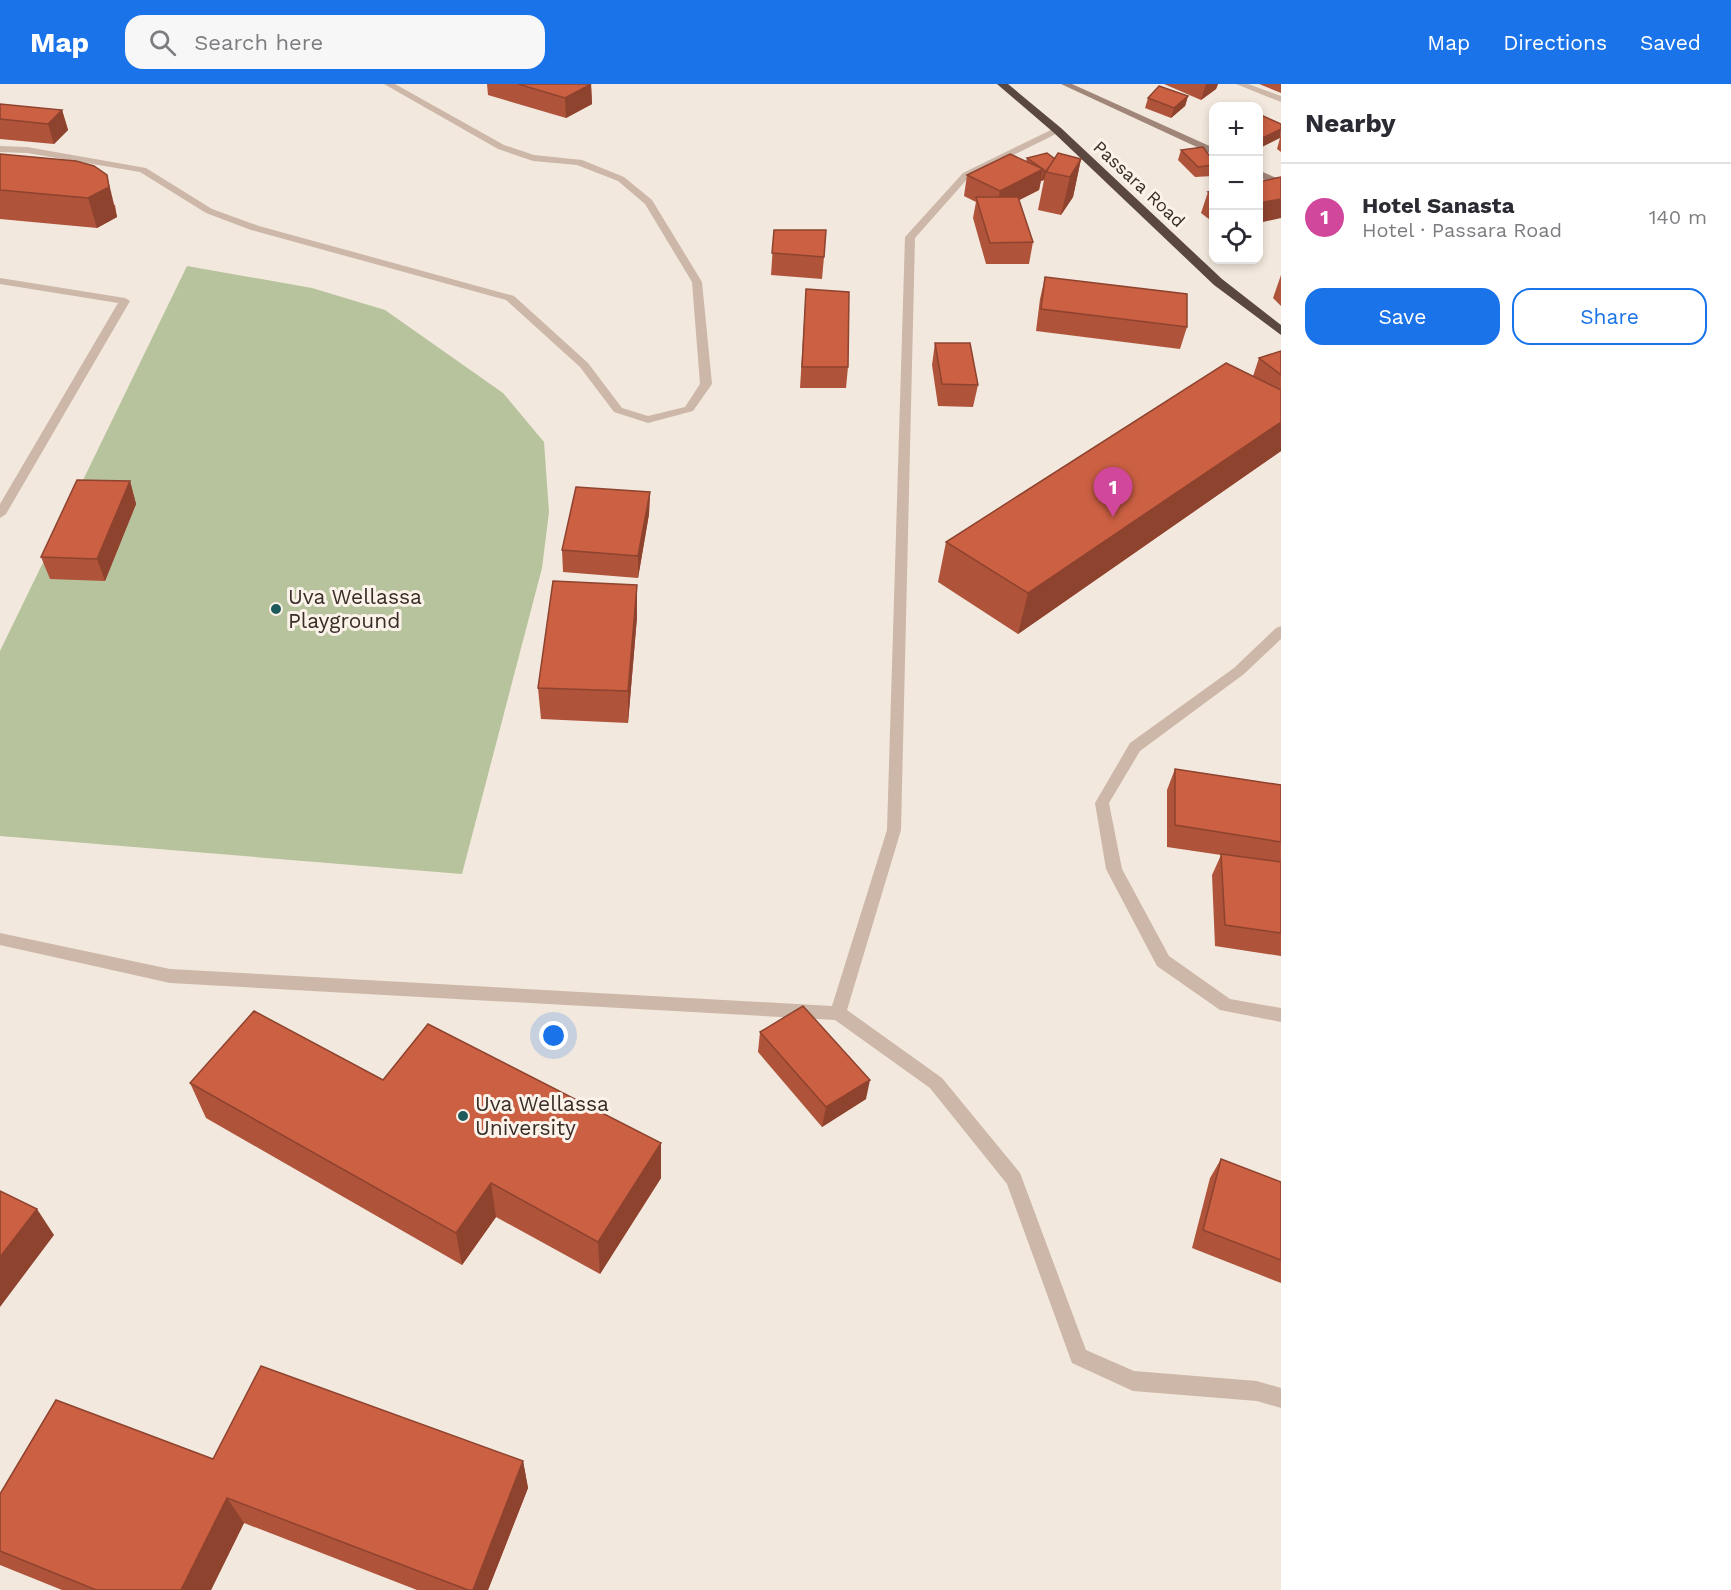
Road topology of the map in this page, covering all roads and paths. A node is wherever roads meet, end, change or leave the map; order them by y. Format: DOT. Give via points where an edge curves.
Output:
graph roads {
  1 [pos="388,84"];
  2 [pos="1002,84"];
  3 [pos="1065,84"];
  4 [pos="1240,84"];
  5 [pos="1281,99"];
  6 [pos="1057,130"];
  7 [pos="0,149"];
  8 [pos="1209,150"];
  9 [pos="1263,175"];
  10 [pos="1281,184"];
  11 [pos="0,280"];
  12 [pos="1281,331"];
  13 [pos="0,514"];
  14 [pos="1281,632"];
  15 [pos="0,939"];
  16 [pos="838,1013"];
  17 [pos="1281,1015"];
  18 [pos="1281,1398"];
  1 -- 7 [label="lane" via="501,147 533,158 579,162 621,180 649,202 697,282 706,384 689,409 648,420 618,410 584,365 510,298 246,224 209,211 143,170"];
  2 -- 6 [label="highway, Passara Road"];
  3 -- 8 [label="street"];
  4 -- 5 [label="lane"];
  6 -- 12 [label="highway, Passara Road" via="1218,282"];
  6 -- 16 [label="lane" via="966,175 910,237 894,830"];
  9 -- 10 [label="street"];
  11 -- 13 [label="lane" via="125,301"];
  14 -- 17 [label="lane" via="1239,671 1135,747 1102,803 1114,869 1163,961 1226,1005"];
  15 -- 16 [label="lane" via="170,976"];
  16 -- 18 [label="lane" via="936,1083 1014,1179 1079,1356 1133,1381 1257,1391"];
}
